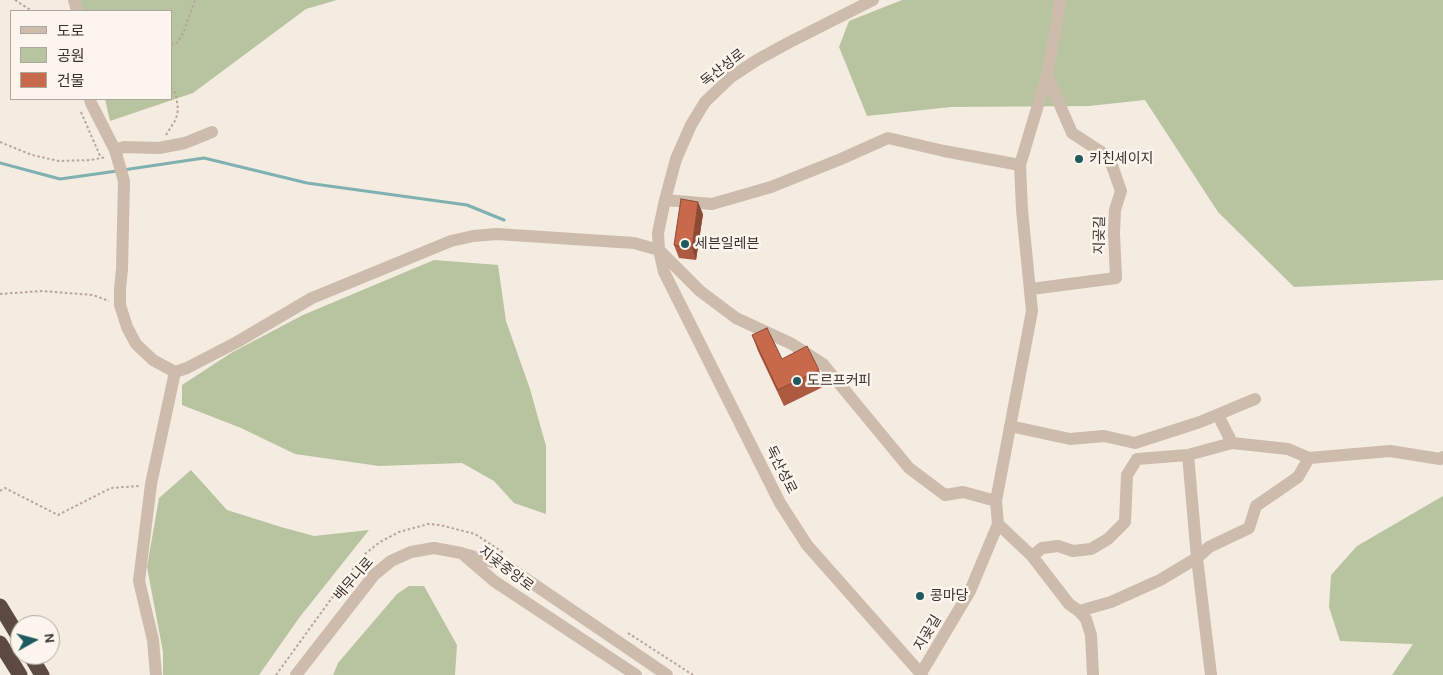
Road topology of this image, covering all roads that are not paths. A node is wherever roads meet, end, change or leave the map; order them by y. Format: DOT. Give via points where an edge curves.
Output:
graph roads {
  1 [pos="873,0"];
  2 [pos="1059,0"];
  3 [pos="1047,74"];
  4 [pos="90,100"];
  5 [pos="212,132"];
  6 [pos="117,156"];
  7 [pos="1020,165"];
  8 [pos="665,200"];
  9 [pos="659,250"];
  10 [pos="1031,288"];
  11 [pos="175,372"];
  12 [pos="1255,399"];
  13 [pos="1218,415"];
  14 [pos="1010,426"];
  15 [pos="1232,443"];
  16 [pos="1188,455"];
  17 [pos="1443,456"];
  18 [pos="1309,458"];
  19 [pos="996,501"];
  20 [pos="998,524"];
  21 [pos="461,553"];
  22 [pos="1032,556"];
  23 [pos="1197,558"];
  24 [pos="0,606"];
  25 [pos="1080,610"];
  26 [pos="10,622"];
  27 [pos="0,643"];
  28 [pos="921,674"];
  29 [pos="20,675"];
  30 [pos="156,675"];
  31 [pos="296,675"];
  32 [pos="636,675"];
  33 [pos="667,675"];
  34 [pos="1093,675"];
  35 [pos="1211,675"];
  1 -- 8 [label="street, 독산성로" via="757,60 731,77 705,102 676,159"];
  2 -- 3 [label="street, 지곶길"];
  3 -- 7 [label="street, 지곶길"];
  3 -- 10 [label="street, 지곶길" via="1072,133 1109,157 1121,191 1115,210 1116,278"];
  4 -- 6 [label="street"];
  5 -- 6 [label="street" via="185,143 159,148 124,146"];
  6 -- 11 [label="street" via="124,181 120,305 136,344 153,360"];
  7 -- 8 [label="street" via="888,138 771,187 712,204"];
  7 -- 10 [label="street, 지곶길"];
  8 -- 9 [label="street, 독산성로" via="658,233"];
  9 -- 11 [label="street" via="634,243 497,234 459,239 312,298 237,342"];
  9 -- 19 [label="street" via="700,291 736,318 792,344 823,364 909,468 946,494 963,492"];
  9 -- 28 [label="street, 독산성로" via="664,272 780,503 807,545"];
  10 -- 14 [label="street, 지곶길" via="1032,311"];
  11 -- 30 [label="street" via="151,484 139,581 153,640"];
  12 -- 13 [label="street"];
  13 -- 14 [label="street" via="1135,443 1104,436 1070,439"];
  13 -- 15 [label="street"];
  14 -- 19 [label="street, 지곶길"];
  15 -- 16 [label="street"];
  15 -- 18 [label="street" via="1288,449"];
  16 -- 22 [label="street" via="1137,459 1127,475 1125,522 1108,539 1091,549 1073,551 1058,546 1042,548"];
  16 -- 23 [label="street"];
  17 -- 18 [label="street" via="1440,459 1390,451"];
  18 -- 23 [label="street" via="1298,477 1256,506 1249,528 1209,547"];
  19 -- 20 [label="street, 지곶길"];
  20 -- 22 [label="street"];
  20 -- 28 [label="street, 지곶길" via="970,590"];
  21 -- 31 [label="street, 배무니로" via="434,548 411,552 391,561 374,575"];
  21 -- 32 [label="street, 지곶중앙로" via="494,581"];
  21 -- 33 [label="street, 지곶중앙로" via="507,566"];
  22 -- 25 [label="street" via="1069,604"];
  23 -- 25 [label="street" via="1160,580 1111,602"];
  23 -- 35 [label="street"];
  24 -- 26 [label="highway"];
  25 -- 34 [label="street" via="1092,635"];
  27 -- 29 [label="highway"];
}
